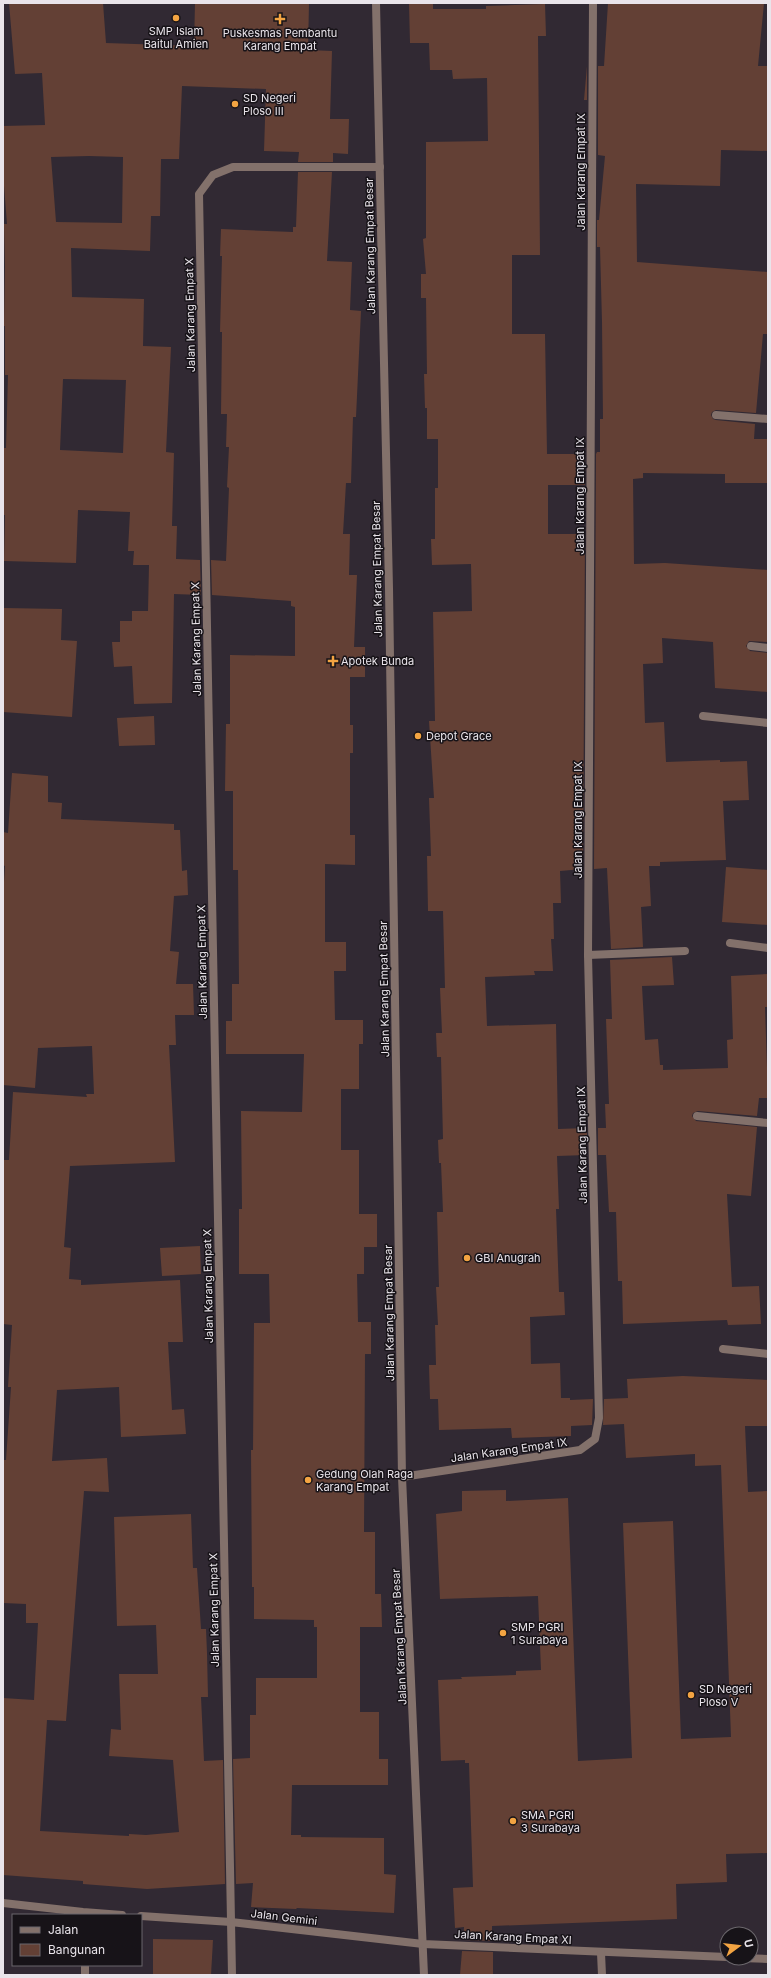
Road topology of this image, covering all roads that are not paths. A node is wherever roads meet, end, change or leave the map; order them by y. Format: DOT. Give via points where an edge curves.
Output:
graph roads {
  1 [pos="376,3"];
  2 [pos="593,3"];
  3 [pos="380,167"];
  4 [pos="716,415"];
  5 [pos="768,419"];
  6 [pos="751,646"];
  7 [pos="768,648"];
  8 [pos="703,716"];
  9 [pos="768,723"];
  10 [pos="730,943"];
  11 [pos="768,948"];
  12 [pos="685,951"];
  13 [pos="588,955"];
  14 [pos="697,1116"];
  15 [pos="768,1123"];
  16 [pos="723,1349"];
  17 [pos="768,1354"];
  18 [pos="402,1477"];
  19 [pos="3,1903"];
  20 [pos="83,1914"];
  21 [pos="142,1916"];
  22 [pos="231,1922"];
  23 [pos="423,1944"];
  24 [pos="601,1952"];
  25 [pos="719,1958"];
  26 [pos="232,1975"];
  27 [pos="424,1975"];
  28 [pos="602,1975"];
  1 -- 3 [label="street, Jalan Karang Empat Besar"];
  2 -- 13 [label="street, Jalan Karang Empat IX"];
  3 -- 18 [label="street, Jalan Karang Empat Besar"];
  3 -- 22 [label="street, Jalan Karang Empat X" via="233,167 213,175 199,194"];
  4 -- 5 [label="street"];
  6 -- 7 [label="street"];
  8 -- 9 [label="street"];
  10 -- 11 [label="street"];
  12 -- 13 [label="street"];
  13 -- 18 [label="street, Jalan Karang Empat IX" via="600,1418 595,1439 580,1450"];
  14 -- 15 [label="street"];
  16 -- 17 [label="street"];
  18 -- 23 [label="street, Jalan Karang Empat Besar"];
  19 -- 20 [label="street"];
  21 -- 22 [label="street, Jalan Gemini"];
  22 -- 23 [label="street, Jalan Gemini"];
  22 -- 26 [label="street, Jalan Karang Empat X"];
  23 -- 24 [label="street, Jalan Karang Empat XI"];
  23 -- 27 [label="street, Jalan Karang Empat Besar"];
  24 -- 25 [label="street, Jalan Karang Empat XI"];
  24 -- 28 [label="street"];
}
